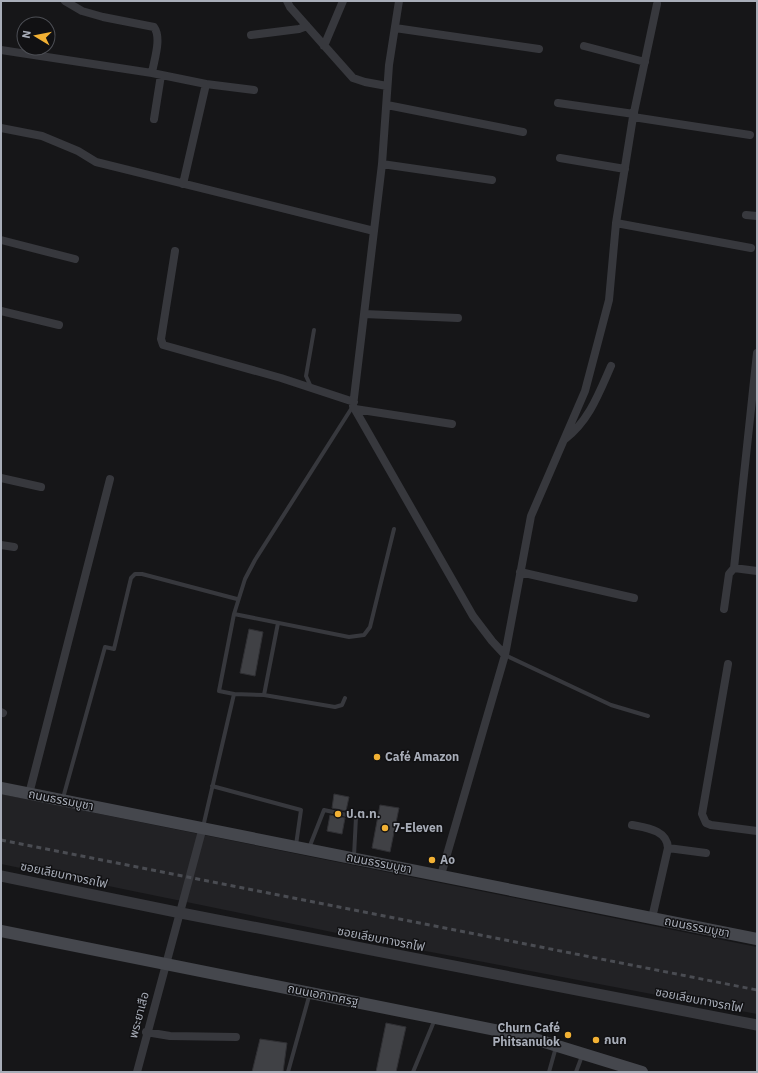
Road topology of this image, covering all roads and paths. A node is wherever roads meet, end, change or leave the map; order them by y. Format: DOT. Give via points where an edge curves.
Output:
graph roads {
  1 [pos="65,1"];
  2 [pos="287,1"];
  3 [pos="342,1"];
  4 [pos="399,1"];
  5 [pos="74,3"];
  6 [pos="657,4"];
  7 [pos="307,26"];
  8 [pos="395,28"];
  9 [pos="251,34"];
  10 [pos="324,46"];
  11 [pos="584,46"];
  12 [pos="539,49"];
  13 [pos="1,50"];
  14 [pos="645,62"];
  15 [pos="152,73"];
  16 [pos="161,75"];
  17 [pos="206,84"];
  18 [pos="387,86"];
  19 [pos="254,90"];
  20 [pos="558,103"];
  21 [pos="387,105"];
  22 [pos="633,115"];
  23 [pos="154,119"];
  24 [pos="1,128"];
  25 [pos="522,132"];
  26 [pos="750,134"];
  27 [pos="560,158"];
  28 [pos="382,164"];
  29 [pos="625,169"];
  30 [pos="492,180"];
  31 [pos="183,184"];
  32 [pos="746,215"];
  33 [pos="757,216"];
  34 [pos="616,223"];
  35 [pos="374,231"];
  36 [pos="1,240"];
  37 [pos="751,248"];
  38 [pos="176,251"];
  39 [pos="75,259"];
  40 [pos="1,311"];
  41 [pos="364,314"];
  42 [pos="458,318"];
  43 [pos="59,325"];
  44 [pos="314,330"];
  45 [pos="757,353"];
  46 [pos="611,366"];
  47 [pos="313,388"];
  48 [pos="354,406"];
  49 [pos="452,424"];
  50 [pos="564,440"];
  51 [pos="1,478"];
  52 [pos="110,479"];
  53 [pos="41,487"];
  54 [pos="394,529"];
  55 [pos="1,545"];
  56 [pos="14,547"];
  57 [pos="734,568"];
  58 [pos="757,571"];
  59 [pos="520,572"];
  60 [pos="634,598"];
  61 [pos="237,599"];
  62 [pos="724,610"];
  63 [pos="234,614"];
  64 [pos="278,623"];
  65 [pos="505,655"];
  66 [pos="728,664"];
  67 [pos="234,694"];
  68 [pos="264,695"];
  69 [pos="345,698"];
  70 [pos="648,716"];
  71 [pos="212,786"];
  72 [pos="1,788"];
  73 [pos="29,794"];
  74 [pos="63,800"];
  75 [pos="632,825"];
  76 [pos="203,827"];
  77 [pos="757,831"];
  78 [pos="296,846"];
  79 [pos="668,848"];
  80 [pos="309,849"];
  81 [pos="706,853"];
  82 [pos="354,858"];
  83 [pos="441,875"];
  84 [pos="1,876"];
  85 [pos="181,913"];
  86 [pos="652,918"];
  87 [pos="1,931"];
  88 [pos="757,939"];
  89 [pos="165,964"];
  90 [pos="310,993"];
  91 [pos="436,1018"];
  92 [pos="757,1025"];
  93 [pos="146,1032"];
  94 [pos="236,1037"];
  95 [pos="556,1046"];
  96 [pos="583,1054"];
  97 [pos="137,1072"];
  98 [pos="288,1072"];
  99 [pos="413,1072"];
  100 [pos="549,1072"];
  101 [pos="576,1072"];
  102 [pos="642,1072"];
  1 -- 5 [label="street"];
  2 -- 7 [label="street"];
  3 -- 10 [label="street"];
  4 -- 8 [label="street"];
  5 -- 15 [label="street" via="82,11 154,27 158,32 158,40"];
  6 -- 14 [label="street"];
  7 -- 9 [label="street" via="299,30"];
  7 -- 10 [label="street"];
  8 -- 12 [label="street"];
  8 -- 18 [label="street"];
  10 -- 18 [label="street" via="353,78"];
  11 -- 14 [label="street"];
  13 -- 15 [label="street"];
  14 -- 22 [label="street"];
  15 -- 16 [label="street"];
  16 -- 17 [label="street"];
  16 -- 23 [label="street"];
  17 -- 19 [label="street"];
  17 -- 31 [label="street"];
  18 -- 21 [label="street"];
  20 -- 22 [label="street"];
  21 -- 25 [label="street"];
  21 -- 28 [label="street"];
  22 -- 26 [label="street"];
  22 -- 29 [label="street"];
  24 -- 31 [label="street" via="42,136 78,151 96,162"];
  27 -- 29 [label="street"];
  28 -- 30 [label="street"];
  28 -- 35 [label="street"];
  29 -- 34 [label="street"];
  31 -- 35 [label="street"];
  32 -- 33 [label="street"];
  34 -- 37 [label="street"];
  34 -- 50 [label="street" via="609,300 585,391"];
  35 -- 41 [label="street"];
  36 -- 39 [label="street"];
  38 -- 47 [label="street" via="161,339 163,345"];
  40 -- 43 [label="street"];
  41 -- 42 [label="street"];
  41 -- 48 [label="street"];
  44 -- 47 [label="lane" via="306,376"];
  45 -- 57 [label="street"];
  46 -- 50 [label="street" via="599,394 582,423"];
  47 -- 48 [label="street"];
  48 -- 49 [label="street"];
  48 -- 61 [label="lane" via="255,560"];
  48 -- 65 [label="street" via="473,616"];
  50 -- 59 [label="street" via="531,516"];
  51 -- 53 [label="street"];
  52 -- 73 [label="street"];
  54 -- 64 [label="lane" via="370,627 364,635 349,637"];
  55 -- 56 [label="street"];
  57 -- 58 [label="street"];
  57 -- 62 [label="street" via="730,571"];
  59 -- 60 [label="street"];
  59 -- 65 [label="street"];
  61 -- 63 [label="lane"];
  61 -- 74 [label="lane" via="142,574 135,574 131,578 114,649 105,647"];
  63 -- 64 [label="lane"];
  63 -- 67 [label="lane" via="220,691"];
  64 -- 68 [label="lane"];
  65 -- 70 [label="lane" via="611,705"];
  65 -- 83 [label="street"];
  66 -- 77 [label="street" via="702,814 706,823 711,825"];
  67 -- 68 [label="lane"];
  67 -- 71 [label="lane"];
  68 -- 69 [label="lane" via="335,707 342,705"];
  71 -- 76 [label="lane"];
  71 -- 78 [label="lane" via="301,810"];
  72 -- 73 [label="main road, ถนนธรรมบูชา"];
  73 -- 74 [label="main road, ถนนธรรมบูชา"];
  74 -- 76 [label="main road, ถนนธรรมบูชา"];
  75 -- 79 [label="street" via="659,833 667,840"];
  76 -- 78 [label="main road, ถนนธรรมบูชา"];
  76 -- 85 [label="street, พระยาเสือ"];
  78 -- 80 [label="main road, ถนนธรรมบูชา"];
  79 -- 81 [label="street"];
  79 -- 86 [label="street"];
  80 -- 82 [label="main road, ถนนธรรมบูชา"];
  80 -- 82 [label="lane" via="324,810 356,817"];
  82 -- 83 [label="main road, ถนนธรรมบูชา"];
  83 -- 86 [label="main road, ถนนธรรมบูชา"];
  84 -- 85 [label="street, ซอยเลียบทางรถไฟ"];
  85 -- 89 [label="street, พระยาเสือ"];
  85 -- 92 [label="street, ซอยเลียบทางรถไฟ"];
  86 -- 88 [label="main road, ถนนธรรมบูชา"];
  87 -- 89 [label="main road, ถนนเอกาทศรฐ"];
  89 -- 90 [label="main road, ถนนเอกาทศรฐ"];
  89 -- 93 [label="street, พระยาเสือ"];
  90 -- 91 [label="main road, ถนนเอกาทศรฐ"];
  90 -- 98 [label="lane"];
  91 -- 95 [label="main road, ถนนเอกาทศรฐ" via="525,1036"];
  91 -- 99 [label="lane"];
  93 -- 94 [label="street" via="170,1036"];
  93 -- 97 [label="street, พระยาเสือ"];
  95 -- 96 [label="main road, ถนนเอกาทศรฐ"];
  95 -- 100 [label="lane"];
  96 -- 101 [label="lane"];
  96 -- 102 [label="main road, ถนนเอกาทศรฐ"];
}
